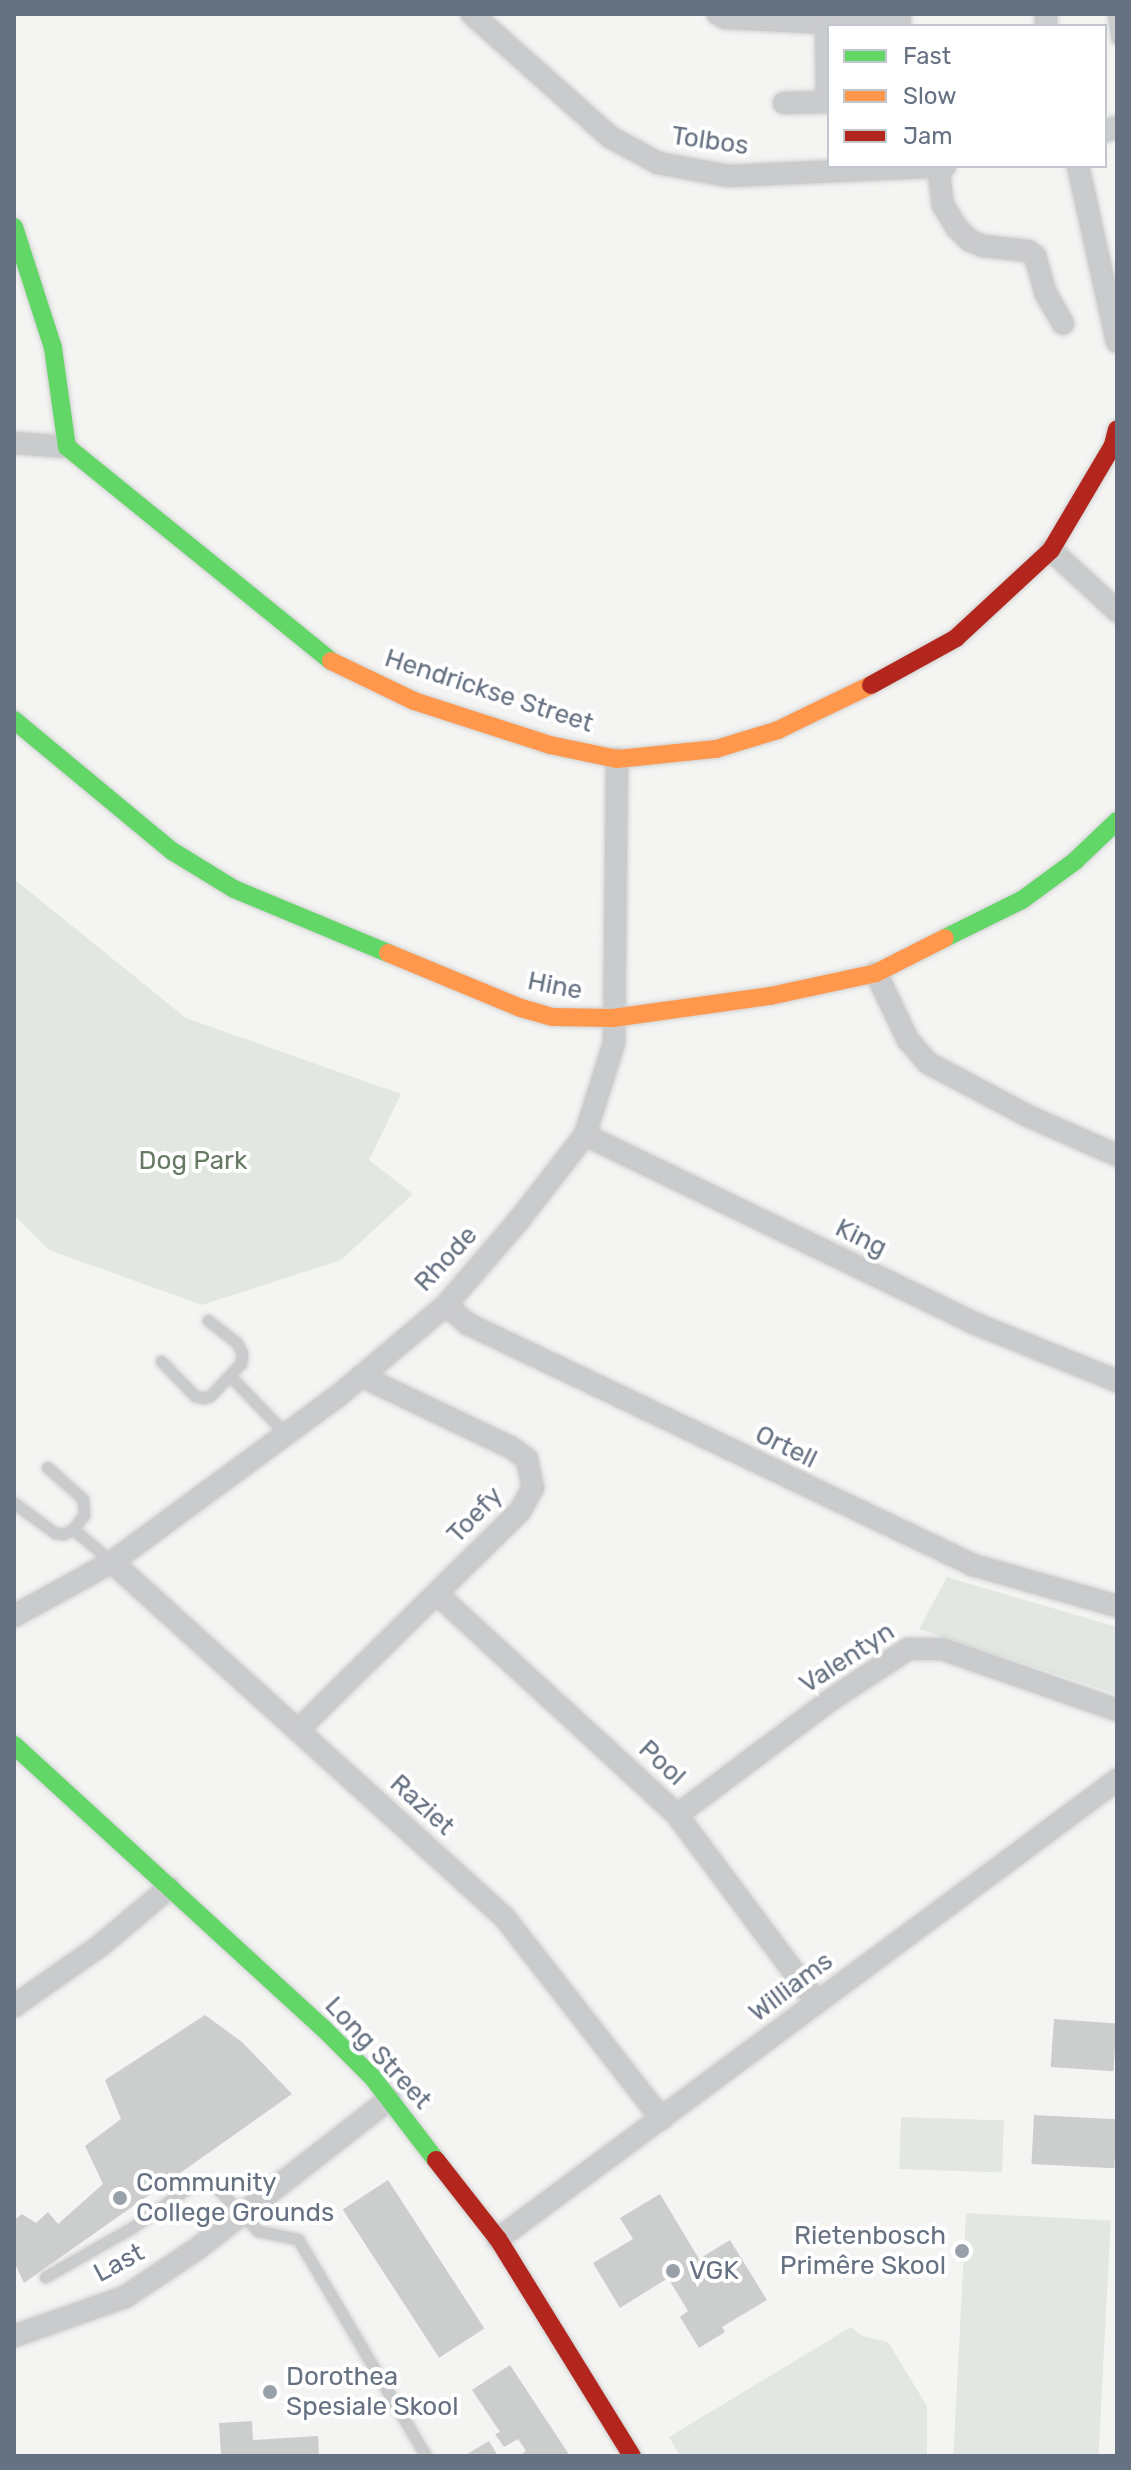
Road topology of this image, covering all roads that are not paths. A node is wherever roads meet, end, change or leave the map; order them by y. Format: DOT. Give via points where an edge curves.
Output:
graph roads {
  1 [pos="472,14"];
  2 [pos="718,14"];
  3 [pos="1113,14"];
  4 [pos="900,20"];
  5 [pos="826,23"];
  6 [pos="1117,39"];
  7 [pos="827,62"];
  8 [pos="827,102"];
  9 [pos="784,103"];
  10 [pos="896,168"];
  11 [pos="938,168"];
  12 [pos="1078,168"];
  13 [pos="14,227"];
  14 [pos="1063,324"];
  15 [pos="1117,342"];
  16 [pos="1117,429"];
  17 [pos="14,443"];
  18 [pos="67,447"];
  19 [pos="1051,550"];
  20 [pos="1117,611"];
  21 [pos="14,720"];
  22 [pos="617,759"];
  23 [pos="1117,821"];
  24 [pos="876,973"];
  25 [pos="613,1018"];
  26 [pos="585,1135"];
  27 [pos="1117,1155"];
  28 [pos="446,1305"];
  29 [pos="208,1320"];
  30 [pos="161,1361"];
  31 [pos="361,1376"];
  32 [pos="231,1377"];
  33 [pos="1117,1381"];
  34 [pos="286,1434"];
  35 [pos="47,1467"];
  36 [pos="14,1503"];
  37 [pos="73,1529"];
  38 [pos="112,1562"];
  39 [pos="437,1594"];
  40 [pos="1117,1606"];
  41 [pos="14,1616"];
  42 [pos="1117,1710"];
  43 [pos="298,1730"];
  44 [pos="14,1745"];
  45 [pos="1117,1780"];
  46 [pos="677,1815"];
  47 [pos="169,1888"];
  48 [pos="817,2003"];
  49 [pos="14,2006"];
  50 [pos="390,2099"];
  51 [pos="662,2119"];
  52 [pos="242,2213"];
  53 [pos="498,2239"];
  54 [pos="45,2277"];
  55 [pos="14,2336"];
  56 [pos="426,2456"];
  57 [pos="632,2456"];
  1 -- 10 [label="street, Tolbos" via="610,137 658,163 728,176"];
  2 -- 5 [label="street"];
  3 -- 6 [label="lane"];
  4 -- 5 [label="street"];
  5 -- 7 [label="street"];
  8 -- 9 [label="street"];
  11 -- 14 [label="street" via="948,217 969,240 1035,256 1046,294"];
  12 -- 15 [label="street"];
  13 -- 18 [label="street" via="53,348"];
  16 -- 19 [label="street, Hendrickse Street" via="1113,445"];
  17 -- 18 [label="street"];
  18 -- 22 [label="street, Hendrickse Street" via="320,653 352,673 414,701 550,745"];
  19 -- 20 [label="street"];
  19 -- 22 [label="street, Hendrickse Street" via="956,638 778,730 716,749"];
  21 -- 25 [label="street, Hine" via="172,851 234,889 521,1008 553,1017"];
  22 -- 25 [label="street, Rhode"];
  23 -- 24 [label="street, Hine" via="1022,900"];
  24 -- 25 [label="street, Hine" via="770,996"];
  24 -- 27 [label="street" via="908,1040 928,1063"];
  25 -- 26 [label="street, Rhode" via="614,1043"];
  26 -- 28 [label="street, Rhode"];
  26 -- 33 [label="street, King" via="976,1324"];
  28 -- 31 [label="street, Rhode"];
  28 -- 40 [label="street, Ortell" via="468,1324 973,1565"];
  29 -- 32 [label="lane" via="242,1353"];
  30 -- 32 [label="lane" via="203,1398"];
  31 -- 34 [label="street, Rhode"];
  31 -- 39 [label="street, Toefy" via="512,1448 527,1459 533,1473 527,1502"];
  32 -- 34 [label="lane"];
  34 -- 38 [label="street, Rhode"];
  35 -- 37 [label="lane" via="83,1499 84,1515"];
  36 -- 37 [label="lane" via="55,1533"];
  37 -- 38 [label="lane"];
  38 -- 41 [label="street, Rhode"];
  38 -- 43 [label="street, Raziet"];
  39 -- 43 [label="street, Toefy"];
  39 -- 46 [label="street, Pool"];
  42 -- 46 [label="street, Valentyn" via="942,1649 908,1649"];
  43 -- 51 [label="street, Raziet" via="504,1917"];
  44 -- 47 [label="street, Long Street"];
  45 -- 48 [label="street, Williams"];
  46 -- 48 [label="street, Pool"];
  47 -- 49 [label="street" via="101,1945"];
  47 -- 50 [label="street, Long Street" via="323,2028"];
  48 -- 51 [label="street, Williams"];
  50 -- 52 [label="street, Last"];
  50 -- 53 [label="street, Long Street"];
  51 -- 53 [label="street, Williams"];
  52 -- 54 [label="lane" via="218,2188 200,2181"];
  52 -- 55 [label="street, Last" via="125,2297"];
  52 -- 56 [label="lane" via="258,2231 298,2239"];
  53 -- 57 [label="street, Long Street"];
}
